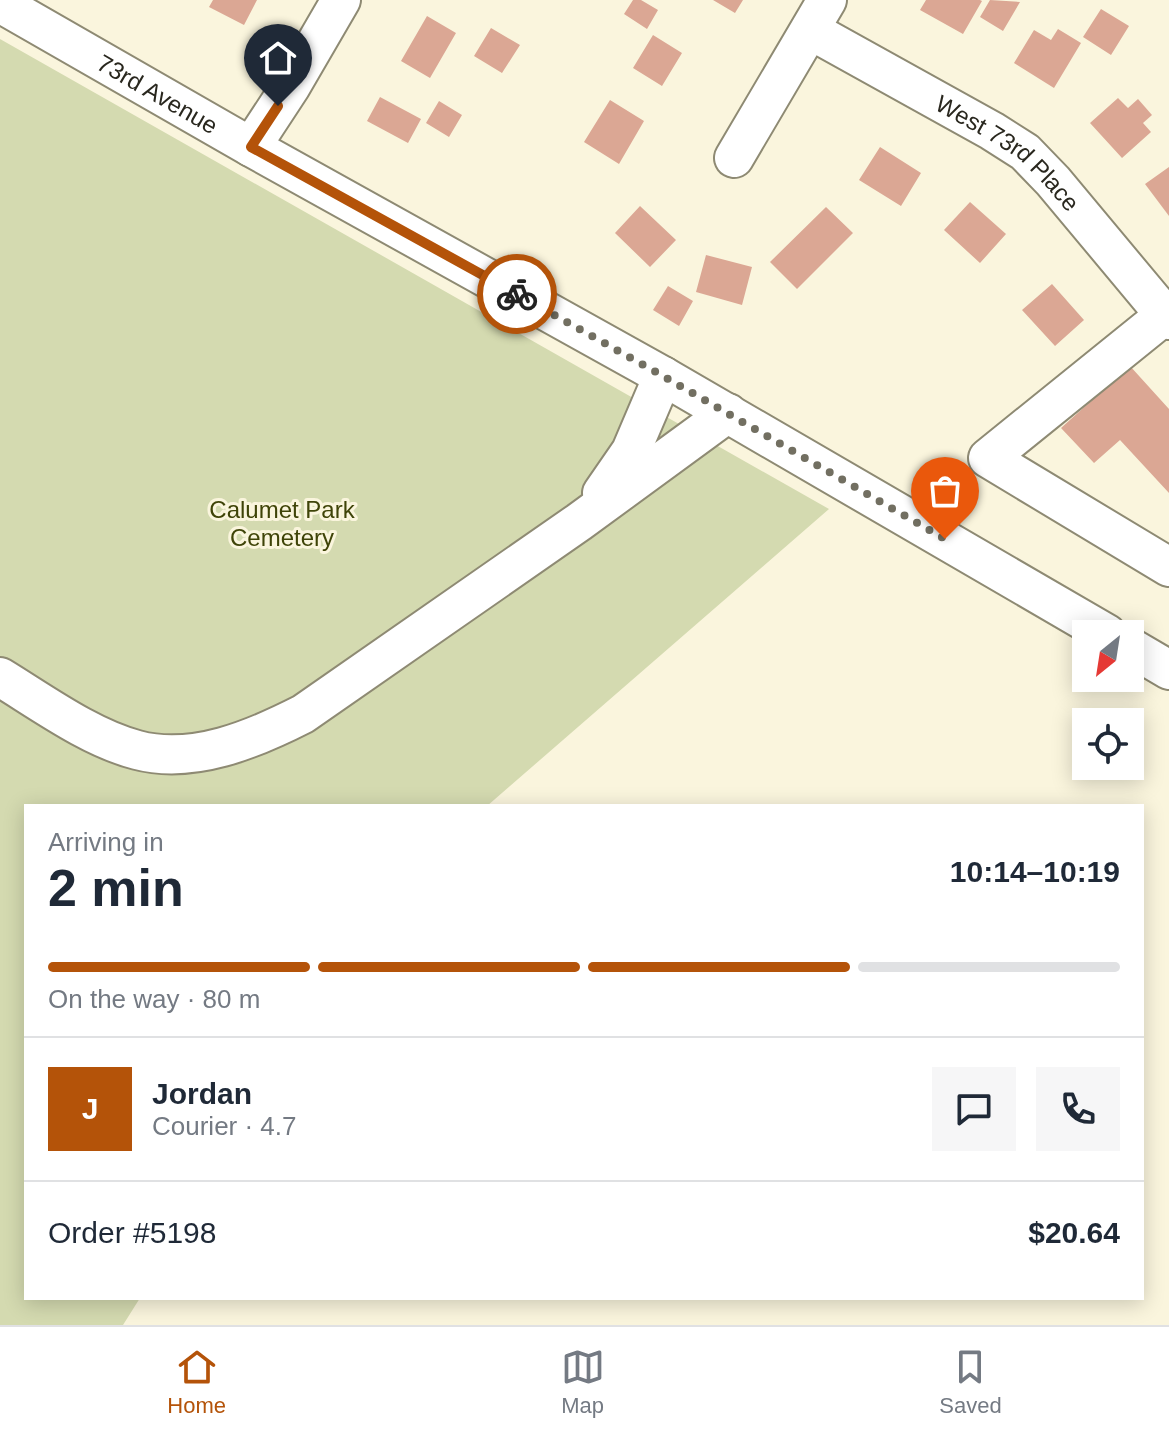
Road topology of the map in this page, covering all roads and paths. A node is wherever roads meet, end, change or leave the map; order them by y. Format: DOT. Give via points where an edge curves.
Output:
graph roads {
  1 [pos="341,0"];
  2 [pos="0,3"];
  3 [pos="818,15"];
  4 [pos="251,147"];
  5 [pos="734,158"];
  6 [pos="1167,318"];
  7 [pos="663,376"];
  8 [pos="728,413"];
  9 [pos="579,522"];
  10 [pos="1169,567"];
  11 [pos="1083,620"];
  12 [pos="1144,655"];
  13 [pos="1169,670"];
  14 [pos="0,677"];
  1 -- 4 [label="street"];
  2 -- 4 [label="street, 73rd Avenue"];
  3 -- 5 [label="street"];
  3 -- 6 [label="street, West 73rd Place" via="1025,152"];
  4 -- 7 [label="street, 73rd Avenue"];
  6 -- 10 [label="street" via="988,458"];
  7 -- 8 [label="street, 73rd Avenue"];
  7 -- 9 [label="street" via="631,451"];
  8 -- 9 [label="street"];
  8 -- 11 [label="street, 73rd Avenue"];
  9 -- 14 [label="street" via="303,714 230,744 172,754 136,750"];
  12 -- 13 [label="street"];
}
